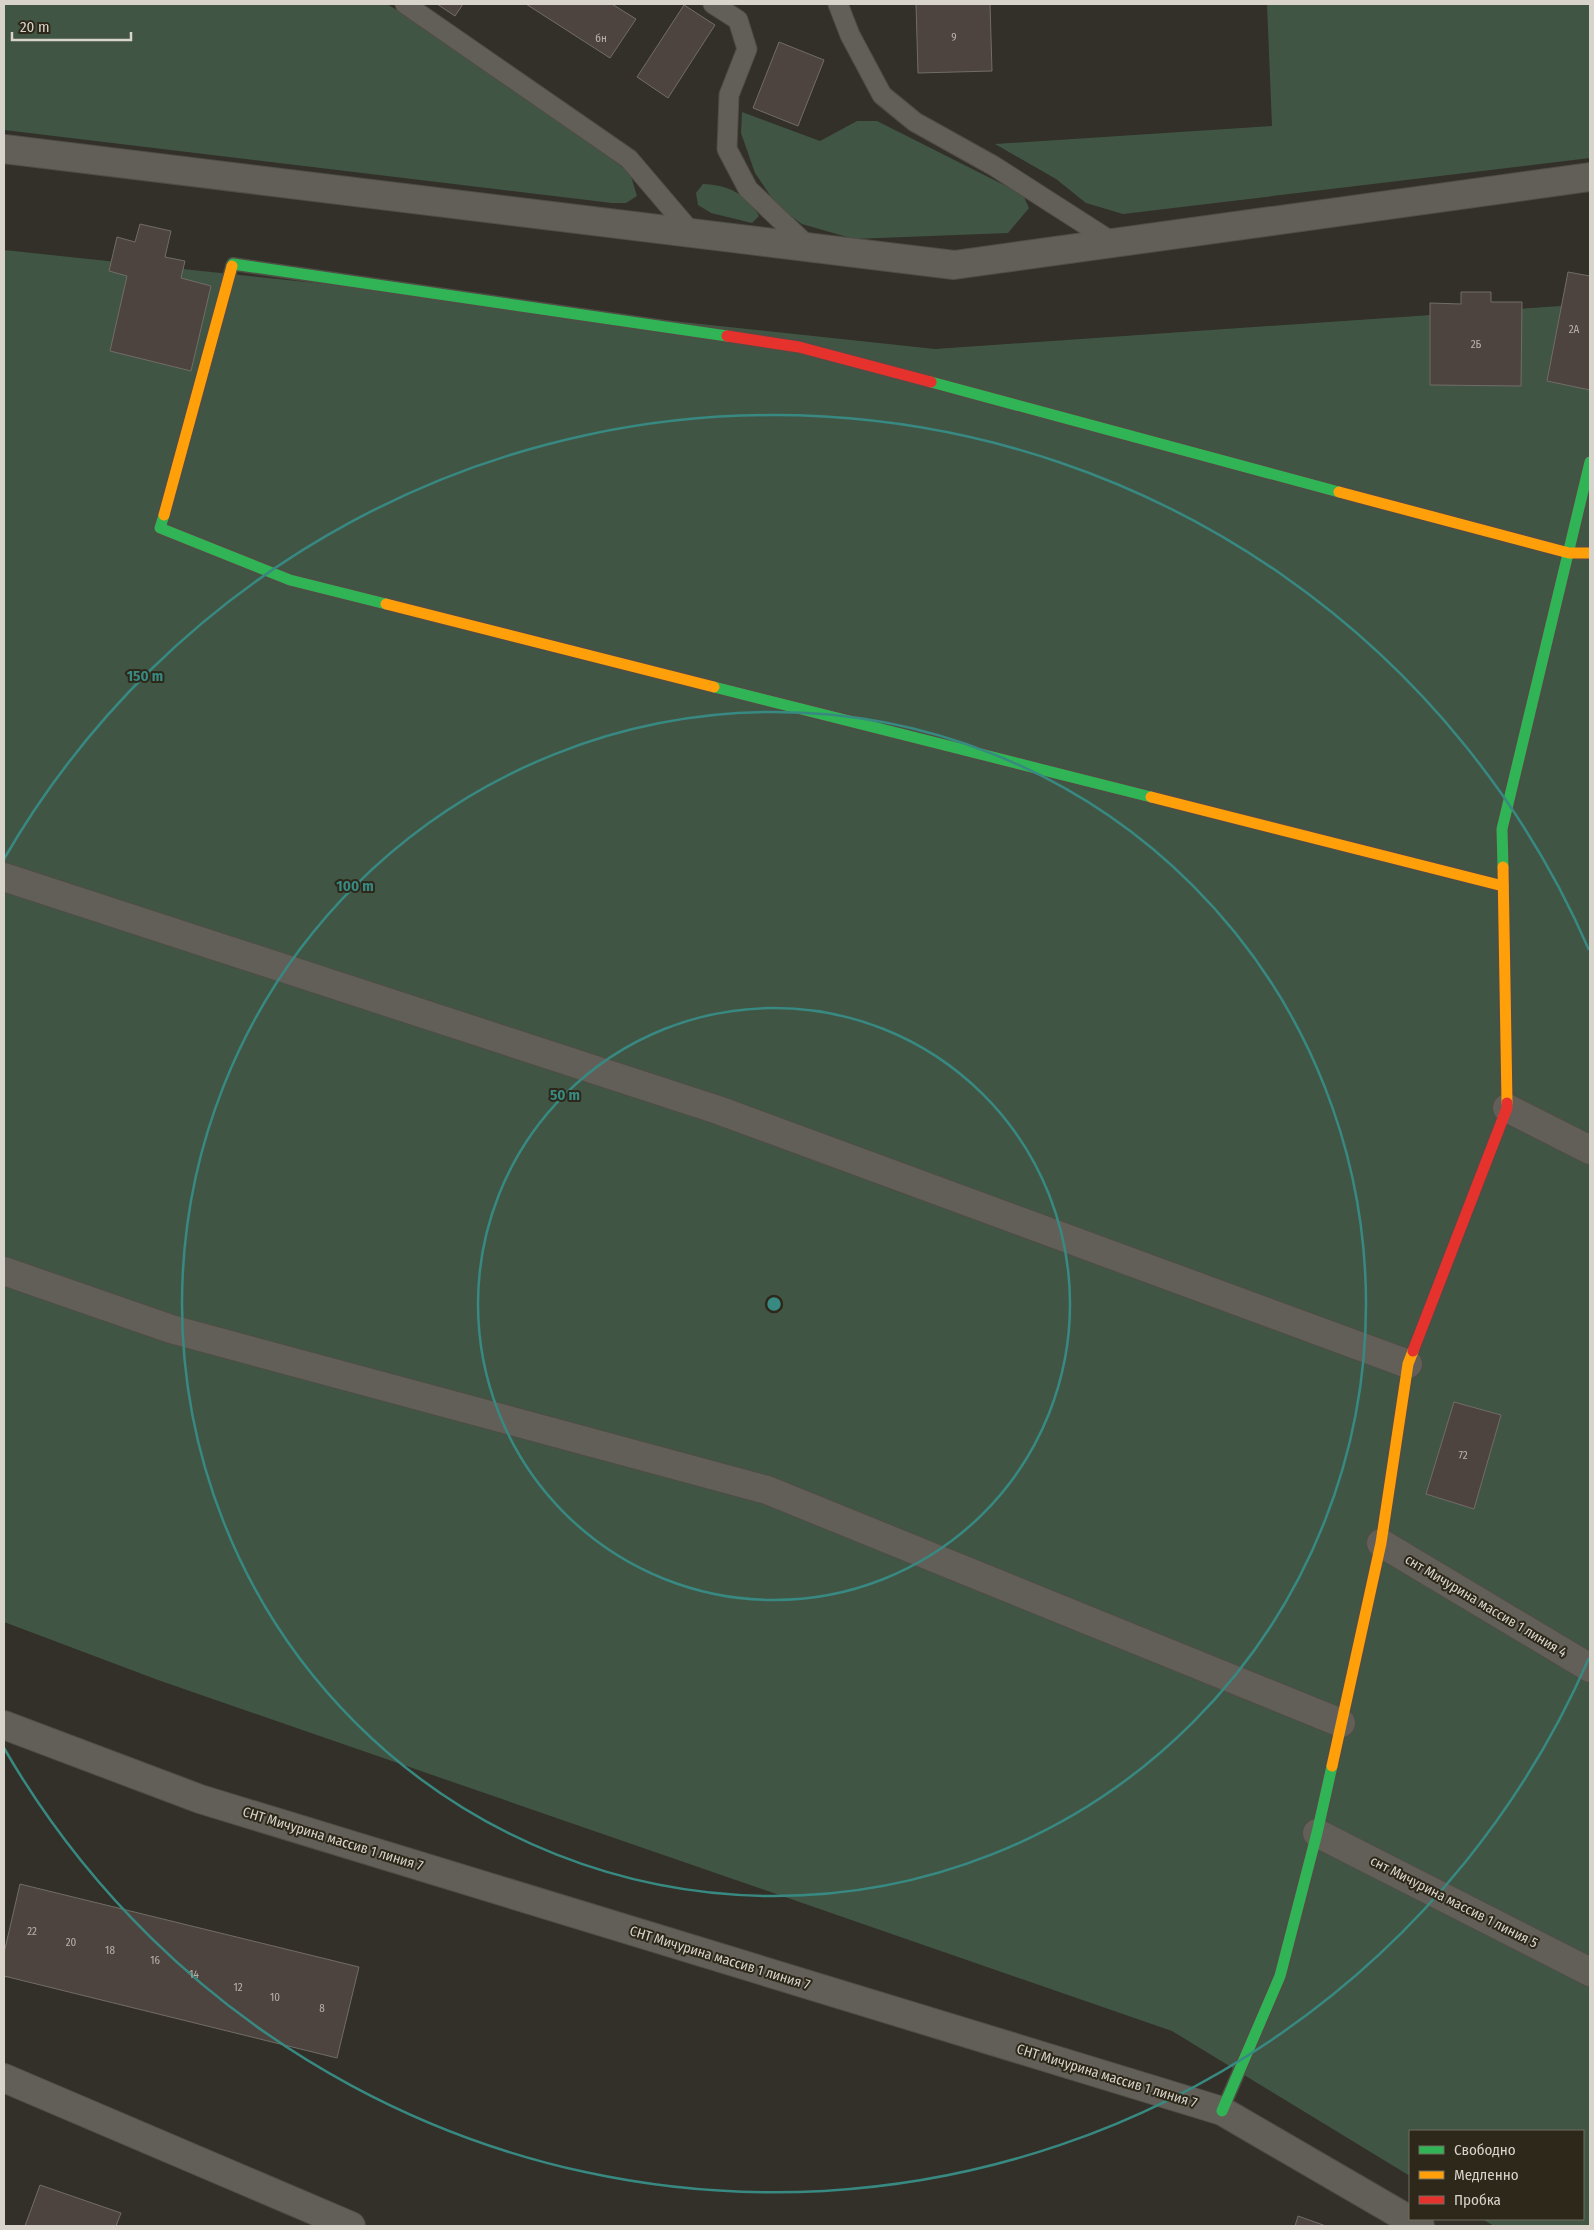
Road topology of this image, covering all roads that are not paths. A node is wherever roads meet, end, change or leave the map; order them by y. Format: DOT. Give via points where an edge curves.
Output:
graph roads {
  1 [pos="405,4"];
  2 [pos="713,4"];
  3 [pos="838,4"];
  4 [pos="4,150"];
  5 [pos="1590,177"];
  6 [pos="692,233"];
  7 [pos="1114,243"];
  8 [pos="810,248"];
  9 [pos="1590,462"];
  10 [pos="1569,553"];
  11 [pos="1590,553"];
  12 [pos="4,877"];
  13 [pos="1503,886"];
  14 [pos="1507,1108"];
  15 [pos="1590,1150"];
  16 [pos="4,1271"];
  17 [pos="1408,1364"];
  18 [pos="1381,1543"];
  19 [pos="1590,1668"];
  20 [pos="1342,1723"];
  21 [pos="4,1725"];
  22 [pos="1317,1833"];
  23 [pos="1590,1972"];
  24 [pos="4,2078"];
  25 [pos="1222,2111"];
  26 [pos="1409,2220"];
  27 [pos="351,2226"];
  1 -- 6 [label="lane" via="630,159"];
  2 -- 8 [label="lane" via="738,20 747,49 728,96 727,150 748,189"];
  3 -- 7 [label="lane" via="850,35 882,95 914,122 994,166"];
  4 -- 6 [label="street"];
  5 -- 7 [label="street"];
  6 -- 8 [label="street"];
  7 -- 8 [label="street" via="954,265"];
  9 -- 10 [label="street"];
  10 -- 11 [label="street"];
  10 -- 13 [label="street" via="1502,829"];
  10 -- 13 [label="street" via="799,347 233,264 160,528 290,580"];
  12 -- 17 [label="street" via="718,1110"];
  13 -- 14 [label="street"];
  14 -- 15 [label="street"];
  14 -- 17 [label="street"];
  16 -- 20 [label="street" via="171,1329 766,1490"];
  17 -- 18 [label="street"];
  18 -- 19 [label="street, снт Мичурина массив 1 линия 4"];
  18 -- 20 [label="street"];
  20 -- 22 [label="street"];
  21 -- 25 [label="street, СНТ Мичурина массив 1 линия 7" via="200,1799"];
  22 -- 23 [label="street, снт Мичурина массив 1 линия 5"];
  22 -- 25 [label="street" via="1280,1976"];
  24 -- 27 [label="street"];
  25 -- 26 [label="street, СНТ Мичурина массив 1 линия 7"];
}
